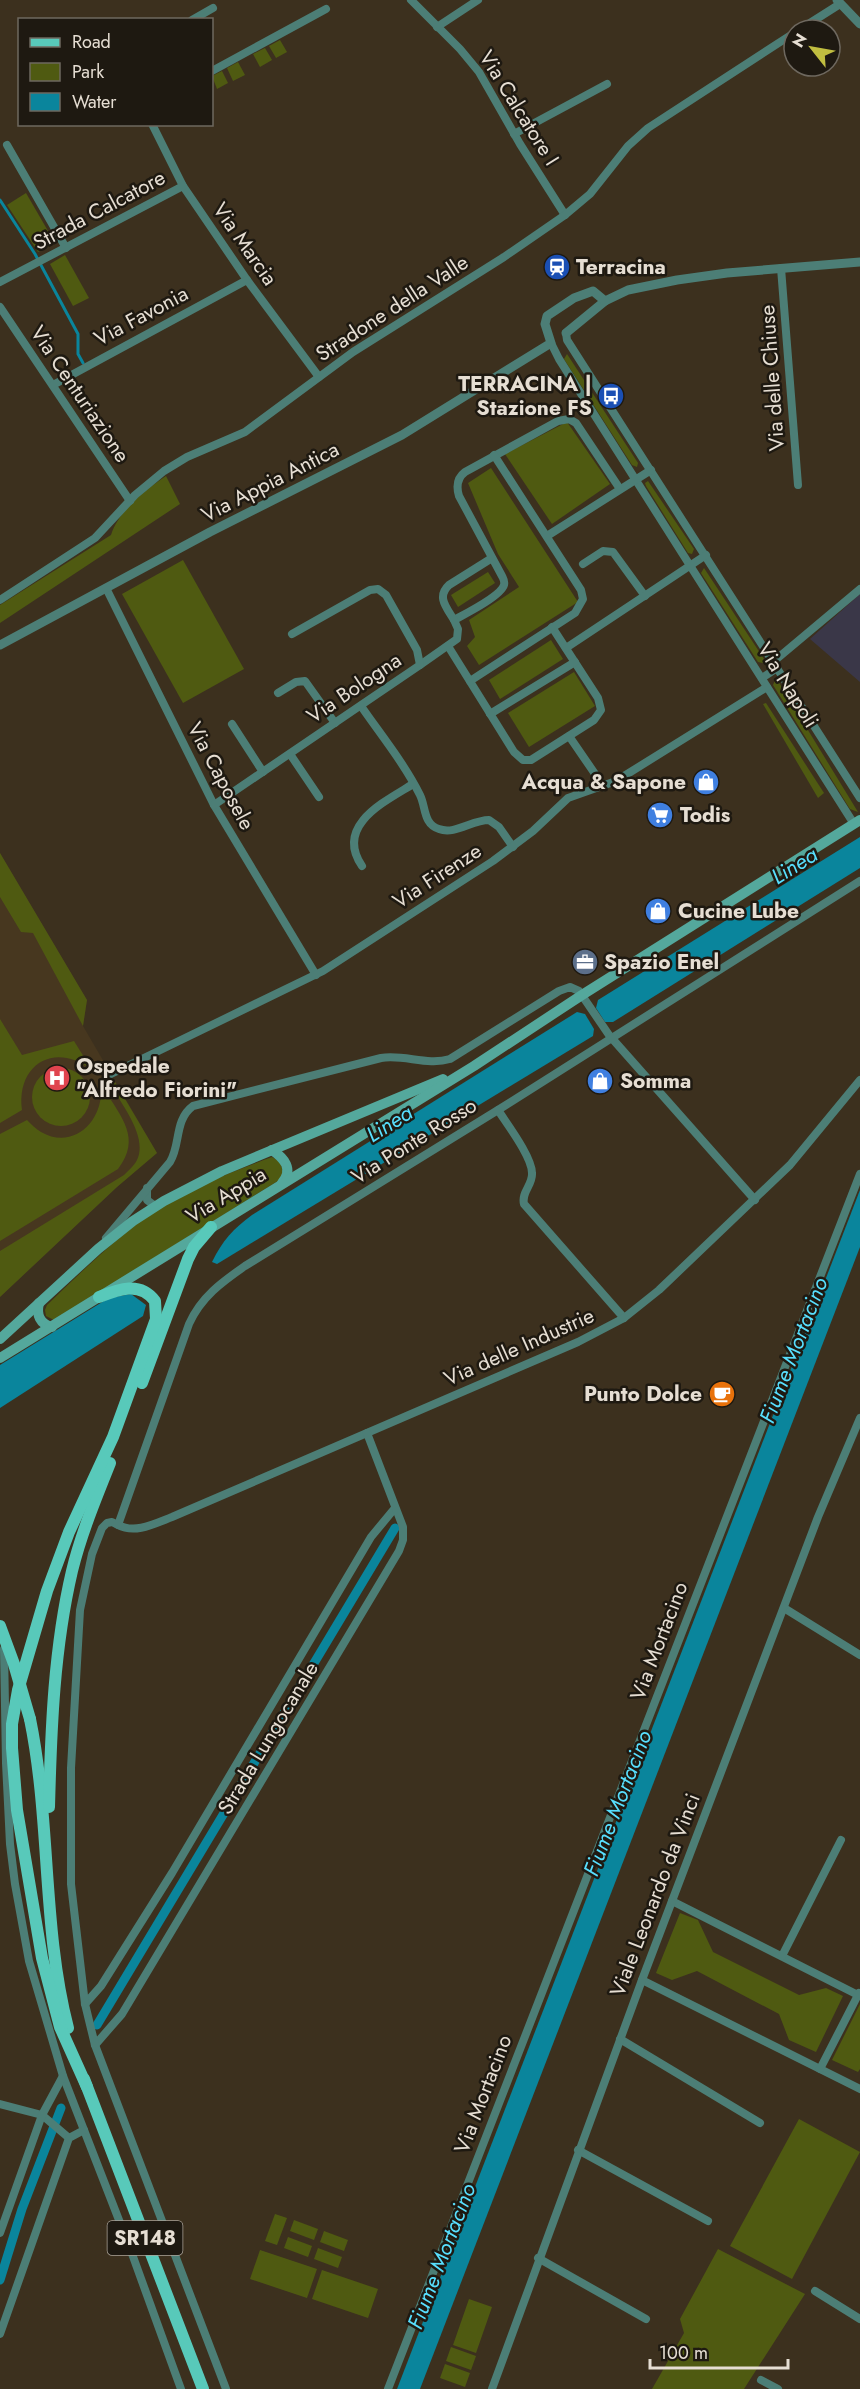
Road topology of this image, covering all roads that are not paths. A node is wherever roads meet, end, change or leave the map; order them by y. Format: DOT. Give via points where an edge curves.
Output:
graph roads {
  1 [pos="411,0"];
  2 [pos="478,0"];
  3 [pos="838,2"];
  4 [pos="213,8"];
  5 [pos="326,9"];
  6 [pos="196,18"];
  7 [pos="816,18"];
  8 [pos="860,24"];
  9 [pos="437,27"];
  10 [pos="782,41"];
  11 [pos="213,70"];
  12 [pos="607,84"];
  13 [pos="153,126"];
  14 [pos="514,134"];
  15 [pos="7,145"];
  16 [pos="183,186"];
  17 [pos="565,215"];
  18 [pos="66,248"];
  19 [pos="860,262"];
  20 [pos="782,268"];
  21 [pos="247,280"];
  22 [pos="0,282"];
  23 [pos="605,301"];
  24 [pos="0,307"];
  25 [pos="566,333"];
  26 [pos="550,343"];
  27 [pos="319,378"];
  28 [pos="53,385"];
  29 [pos="494,455"];
  30 [pos="651,470"];
  31 [pos="635,480"];
  32 [pos="798,485"];
  33 [pos="620,489"];
  34 [pos="130,501"];
  35 [pos="547,536"];
  36 [pos="706,555"];
  37 [pos="492,558"];
  38 [pos="583,564"];
  39 [pos="690,566"];
  40 [pos="106,588"];
  41 [pos="860,589"];
  42 [pos="645,596"];
  43 [pos="0,600"];
  44 [pos="454,620"];
  45 [pos="552,627"];
  46 [pos="292,634"];
  47 [pos="0,645"];
  48 [pos="448,646"];
  49 [pos="566,648"];
  50 [pos="575,662"];
  51 [pos="420,665"];
  52 [pos="775,665"];
  53 [pos="762,678"];
  54 [pos="470,681"];
  55 [pos="767,687"];
  56 [pos="278,693"];
  57 [pos="361,706"];
  58 [pos="490,714"];
  59 [pos="335,723"];
  60 [pos="232,724"];
  61 [pos="569,736"];
  62 [pos="290,754"];
  63 [pos="263,772"];
  64 [pos="413,783"];
  65 [pos="604,787"];
  66 [pos="319,797"];
  67 [pos="860,798"];
  68 [pos="214,805"];
  69 [pos="857,822"];
  70 [pos="513,847"];
  71 [pos="362,866"];
  72 [pos="860,881"];
  73 [pos="316,975"];
  74 [pos="583,998"];
  75 [pos="611,1037"];
  76 [pos="474,1066"];
  77 [pos="111,1074"];
  78 [pos="860,1080"];
  79 [pos="498,1110"];
  80 [pos="272,1150"];
  81 [pos="860,1174"];
  82 [pos="280,1185"];
  83 [pos="147,1188"];
  84 [pos="755,1200"];
  85 [pos="155,1206"];
  86 [pos="211,1227"];
  87 [pos="98,1249"];
  88 [pos="99,1297"];
  89 [pos="39,1303"];
  90 [pos="624,1318"];
  91 [pos="52,1327"];
  92 [pos="0,1339"];
  93 [pos="0,1358"];
  94 [pos="860,1418"];
  95 [pos="367,1433"];
  96 [pos="394,1508"];
  97 [pos="118,1525"];
  98 [pos="784,1608"];
  99 [pos="0,1626"];
  100 [pos="0,1642"];
  101 [pos="860,1655"];
  102 [pos="841,1840"];
  103 [pos="47,1871"];
  104 [pos="672,1901"];
  105 [pos="782,1956"];
  106 [pos="642,1980"];
  107 [pos="859,1993"];
  108 [pos="85,2004"];
  109 [pos="620,2039"];
  110 [pos="95,2045"];
  111 [pos="820,2069"];
  112 [pos="63,2076"];
  113 [pos="87,2087"];
  114 [pos="860,2089"];
  115 [pos="0,2104"];
  116 [pos="42,2115"];
  117 [pos="760,2123"];
  118 [pos="84,2130"];
  119 [pos="69,2138"];
  120 [pos="578,2150"];
  121 [pos="708,2221"];
  122 [pos="0,2234"];
  123 [pos="538,2258"];
  124 [pos="814,2291"];
  125 [pos="646,2319"];
  126 [pos="860,2319"];
  127 [pos="0,2334"];
  128 [pos="761,2380"];
  129 [pos="181,2389"];
  130 [pos="203,2389"];
  131 [pos="226,2389"];
  132 [pos="388,2389"];
  133 [pos="492,2389"];
  134 [pos="778,2389"];
  1 -- 9 [label="street, Via Calcatore I"];
  2 -- 9 [label="street"];
  3 -- 7 [label="street"];
  3 -- 8 [label="street"];
  4 -- 6 [label="street"];
  5 -- 11 [label="street"];
  9 -- 14 [label="street, Via Calcatore I" via="479,72"];
  10 -- 17 [label="street, Stradone della Valle" via="648,128 628,146 591,194"];
  12 -- 14 [label="street"];
  13 -- 16 [label="street, Via Marcia"];
  14 -- 17 [label="street, Via Calcatore I"];
  15 -- 18 [label="street"];
  16 -- 18 [label="street, Strada Calcatore"];
  16 -- 21 [label="street, Via Marcia"];
  17 -- 27 [label="street, Stradone della Valle"];
  18 -- 22 [label="street, Strada Calcatore"];
  19 -- 20 [label="street"];
  20 -- 23 [label="street" via="677,280 628,290"];
  20 -- 32 [label="street, Via delle Chiuse"];
  21 -- 27 [label="street, Via Marcia"];
  21 -- 28 [label="street, Via Favonia"];
  23 -- 25 [label="street"];
  23 -- 26 [label="street" via="588,292 547,316"];
  24 -- 28 [label="street, Via Centuriazione"];
  25 -- 30 [label="street, Via Napoli"];
  26 -- 31 [label="street, Via Napoli"];
  26 -- 40 [label="street, Via Appia Antica" via="409,431"];
  27 -- 34 [label="street, Stradone della Valle" via="245,432 170,467"];
  28 -- 34 [label="street, Via Centuriazione"];
  29 -- 33 [label="street" via="569,419 579,426"];
  29 -- 35 [label="street"];
  29 -- 37 [label="street" via="461,474 457,486"];
  30 -- 31 [label="street"];
  30 -- 36 [label="street, Via Napoli"];
  31 -- 33 [label="street"];
  31 -- 39 [label="street, Via Napoli"];
  33 -- 35 [label="street"];
  34 -- 43 [label="street, Stradone della Valle" via="95,538"];
  35 -- 45 [label="street" via="583,599 577,611"];
  36 -- 39 [label="street"];
  36 -- 52 [label="street, Via Napoli"];
  37 -- 44 [label="street" via="444,590 443,601"];
  37 -- 44 [label="street" via="504,579 502,589"];
  38 -- 42 [label="street" via="603,551 612,552"];
  39 -- 42 [label="street"];
  39 -- 53 [label="street, Via Napoli"];
  40 -- 47 [label="street, Via Appia Antica"];
  40 -- 68 [label="street, Via Caposele"];
  41 -- 52 [label="street"];
  42 -- 49 [label="street"];
  44 -- 48 [label="street" via="459,636"];
  45 -- 49 [label="street"];
  45 -- 54 [label="street"];
  46 -- 51 [label="street, Via Bologna" via="378,589 386,595 417,650"];
  48 -- 51 [label="street"];
  48 -- 54 [label="street"];
  49 -- 50 [label="street"];
  50 -- 58 [label="street"];
  50 -- 61 [label="street" via="598,698 601,710 594,720"];
  51 -- 57 [label="street, Via Bologna"];
  52 -- 53 [label="street"];
  52 -- 67 [label="street, Via Napoli"];
  53 -- 55 [label="street, Via Napoli"];
  54 -- 58 [label="street"];
  55 -- 65 [label="street, Via Firenze"];
  55 -- 69 [label="street, Via Napoli"];
  56 -- 59 [label="street" via="305,681"];
  57 -- 59 [label="street, Via Bologna"];
  57 -- 64 [label="street"];
  58 -- 61 [label="street" via="523,760 534,759"];
  59 -- 62 [label="street, Via Bologna"];
  60 -- 63 [label="street"];
  61 -- 65 [label="street"];
  62 -- 63 [label="street, Via Bologna"];
  62 -- 66 [label="street"];
  63 -- 68 [label="street, Via Bologna"];
  64 -- 70 [label="street" via="427,820 435,827 449,830 489,820"];
  64 -- 71 [label="street" via="363,819 355,848"];
  65 -- 70 [label="street, Via Firenze" via="567,798"];
  68 -- 73 [label="street, Via Caposele"];
  69 -- 74 [label="main road, Via Appia"];
  70 -- 73 [label="street, Via Firenze"];
  72 -- 75 [label="street, Via Ponte Rosso"];
  73 -- 77 [label="street, Via Firenze"];
  74 -- 75 [label="street"];
  74 -- 76 [label="main road, Via Appia"];
  74 -- 83 [label="street" via="572,987 562,989 445,1061 381,1058 196,1104 182,1119 172,1159"];
  75 -- 79 [label="street, Via Ponte Rosso"];
  75 -- 84 [label="street"];
  76 -- 80 [label="main road, Via Appia"];
  76 -- 82 [label="main road, Via Appia"];
  78 -- 84 [label="street, Via delle Industrie" via="806,1147"];
  79 -- 90 [label="street" via="531,1166 524,1204"];
  79 -- 97 [label="street, Via Ponte Rosso" via="253,1260 208,1294 186,1331"];
  80 -- 82 [label="main road" via="287,1166"];
  80 -- 85 [label="main road, Via Appia"];
  81 -- 132 [label="street, Via Mortacino"];
  82 -- 86 [label="main road, Via Appia"];
  83 -- 85 [label="street" via="147,1200"];
  83 -- 87 [label="street"];
  84 -- 90 [label="street, Via delle Industrie"];
  85 -- 87 [label="main road, Via Appia"];
  86 -- 88 [label="main road, Via Appia"];
  86 -- 103 [label="main road" via="190,1255 84,1530 72,1571 59,1639 53,1704"];
  87 -- 89 [label="main road, Via Appia"];
  88 -- 91 [label="main road, Via Appia"];
  88 -- 113 [label="main road" via="121,1288 142,1290 153,1298 157,1314 113,1437 64,1542 18,1690 12,1724 17,1810 43,1965 60,2027"];
  89 -- 91 [label="main road" via="40,1320"];
  89 -- 92 [label="main road, Via Appia"];
  90 -- 95 [label="street, Via delle Industrie" via="578,1342"];
  91 -- 93 [label="main road, Via Appia"];
  94 -- 98 [label="street, Viale Leonardo da Vinci"];
  95 -- 96 [label="street, Strada Lungocanale"];
  95 -- 97 [label="street, Via delle Industrie" via="165,1520 132,1530"];
  96 -- 108 [label="street" via="371,1537 164,1886 101,1986"];
  96 -- 110 [label="street, Strada Lungocanale" via="403,1531 398,1554 122,2014"];
  97 -- 108 [label="street" via="112,1522 102,1528 80,1610 71,1753 70,1870"];
  98 -- 101 [label="street"];
  98 -- 104 [label="street, Viale Leonardo da Vinci"];
  99 -- 103 [label="main road, SR148, bridge" via="30,1719 41,1788"];
  100 -- 112 [label="street" via="6,1663 6,1763 15,1884 35,1986"];
  102 -- 105 [label="street"];
  103 -- 113 [label="main road, SR148" via="63,2007"];
  104 -- 105 [label="street"];
  104 -- 106 [label="street, Viale Leonardo da Vinci"];
  105 -- 107 [label="street"];
  106 -- 109 [label="street, Viale Leonardo da Vinci"];
  106 -- 111 [label="street"];
  107 -- 111 [label="street"];
  108 -- 110 [label="street"];
  109 -- 117 [label="street"];
  109 -- 120 [label="street, Viale Leonardo da Vinci"];
  110 -- 131 [label="street"];
  111 -- 114 [label="street"];
  112 -- 116 [label="street"];
  112 -- 118 [label="street"];
  113 -- 130 [label="main road, SR148"];
  115 -- 116 [label="street"];
  116 -- 119 [label="street"];
  116 -- 122 [label="street"];
  118 -- 119 [label="street"];
  118 -- 129 [label="street"];
  119 -- 127 [label="street"];
  120 -- 121 [label="street"];
  120 -- 123 [label="street, Viale Leonardo da Vinci"];
  123 -- 125 [label="street"];
  123 -- 133 [label="street, Viale Leonardo da Vinci"];
  124 -- 126 [label="street"];
  128 -- 134 [label="street"];
}
